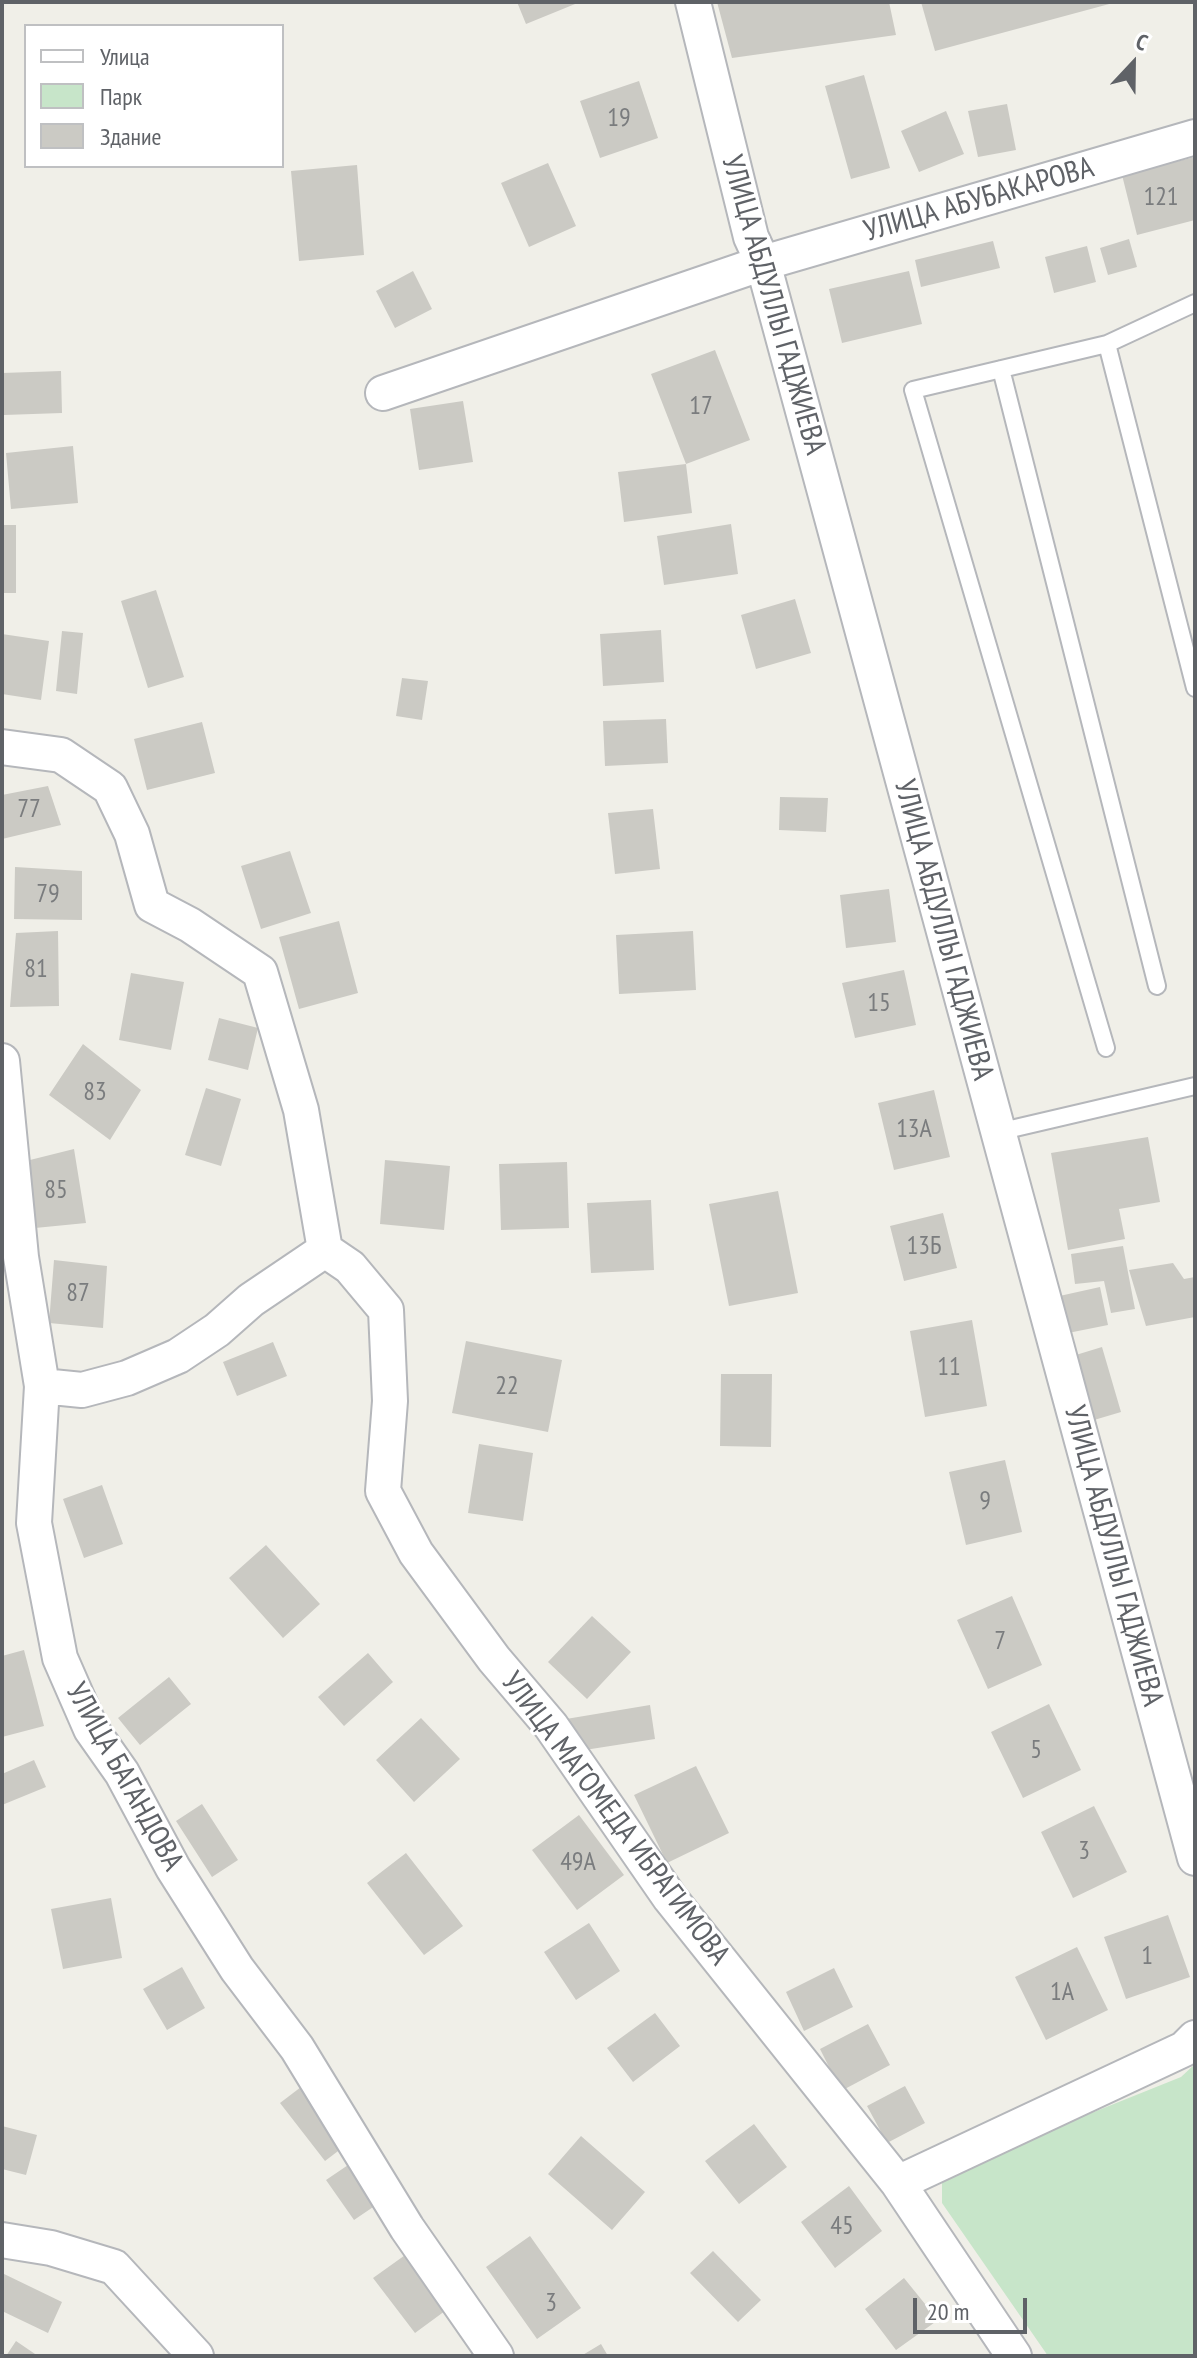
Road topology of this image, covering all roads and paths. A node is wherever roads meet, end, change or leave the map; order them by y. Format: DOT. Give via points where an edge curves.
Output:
graph roads {
  1 [pos="693,2"];
  2 [pos="1195,137"];
  3 [pos="763,263"];
  4 [pos="1195,303"];
  5 [pos="1107,344"];
  6 [pos="1001,369"];
  7 [pos="383,393"];
  8 [pos="1195,688"];
  9 [pos="2,747"];
  10 [pos="1157,986"];
  11 [pos="1106,1048"];
  12 [pos="2,1061"];
  13 [pos="1195,1086"];
  14 [pos="998,1132"];
  15 [pos="325,1250"];
  16 [pos="42,1386"];
  17 [pos="1195,1858"];
  18 [pos="1195,2038"];
  19 [pos="898,2183"];
  20 [pos="2,2240"];
  21 [pos="196,2356"];
  22 [pos="496,2356"];
  23 [pos="1014,2356"];
  1 -- 3 [label="street, УЛИЦА АБДУЛЛЫ ГАДЖИЕВА" via="751,237"];
  2 -- 3 [label="street, УЛИЦА АБУБАКАРОВА"];
  3 -- 7 [label="street, УЛИЦА АБУБАКАРОВА"];
  3 -- 14 [label="street, УЛИЦА АБДУЛЛЫ ГАДЖИЕВА"];
  4 -- 5 [label="lane"];
  5 -- 6 [label="lane"];
  5 -- 8 [label="lane"];
  6 -- 10 [label="lane"];
  6 -- 11 [label="lane" via="913,390"];
  9 -- 15 [label="street" via="61,755 110,788 132,834 152,905 260,972 301,1110"];
  12 -- 16 [label="street, УЛИЦА БАГАНДОВА" via="21,1257"];
  13 -- 14 [label="lane"];
  14 -- 17 [label="street, УЛИЦА АБДУЛЛЫ ГАДЖИЕВА"];
  15 -- 16 [label="street" via="178,1356 82,1390"];
  15 -- 19 [label="street, УЛИЦА МАГОМЕДА ИБРАГИМОВА" via="350,1267 386,1310 390,1401 383,1491 416,1553 551,1726 670,1898"];
  16 -- 22 [label="street, УЛИЦА БАГАНДОВА" via="34,1523 60,1658 91,1729 237,1969 297,2048 407,2228"];
  18 -- 19 [label="street" via="1184,2049"];
  19 -- 23 [label="street, УЛИЦА МАГОМЕДА ИБРАГИМОВА"];
  20 -- 21 [label="street" via="114,2267"];
}
